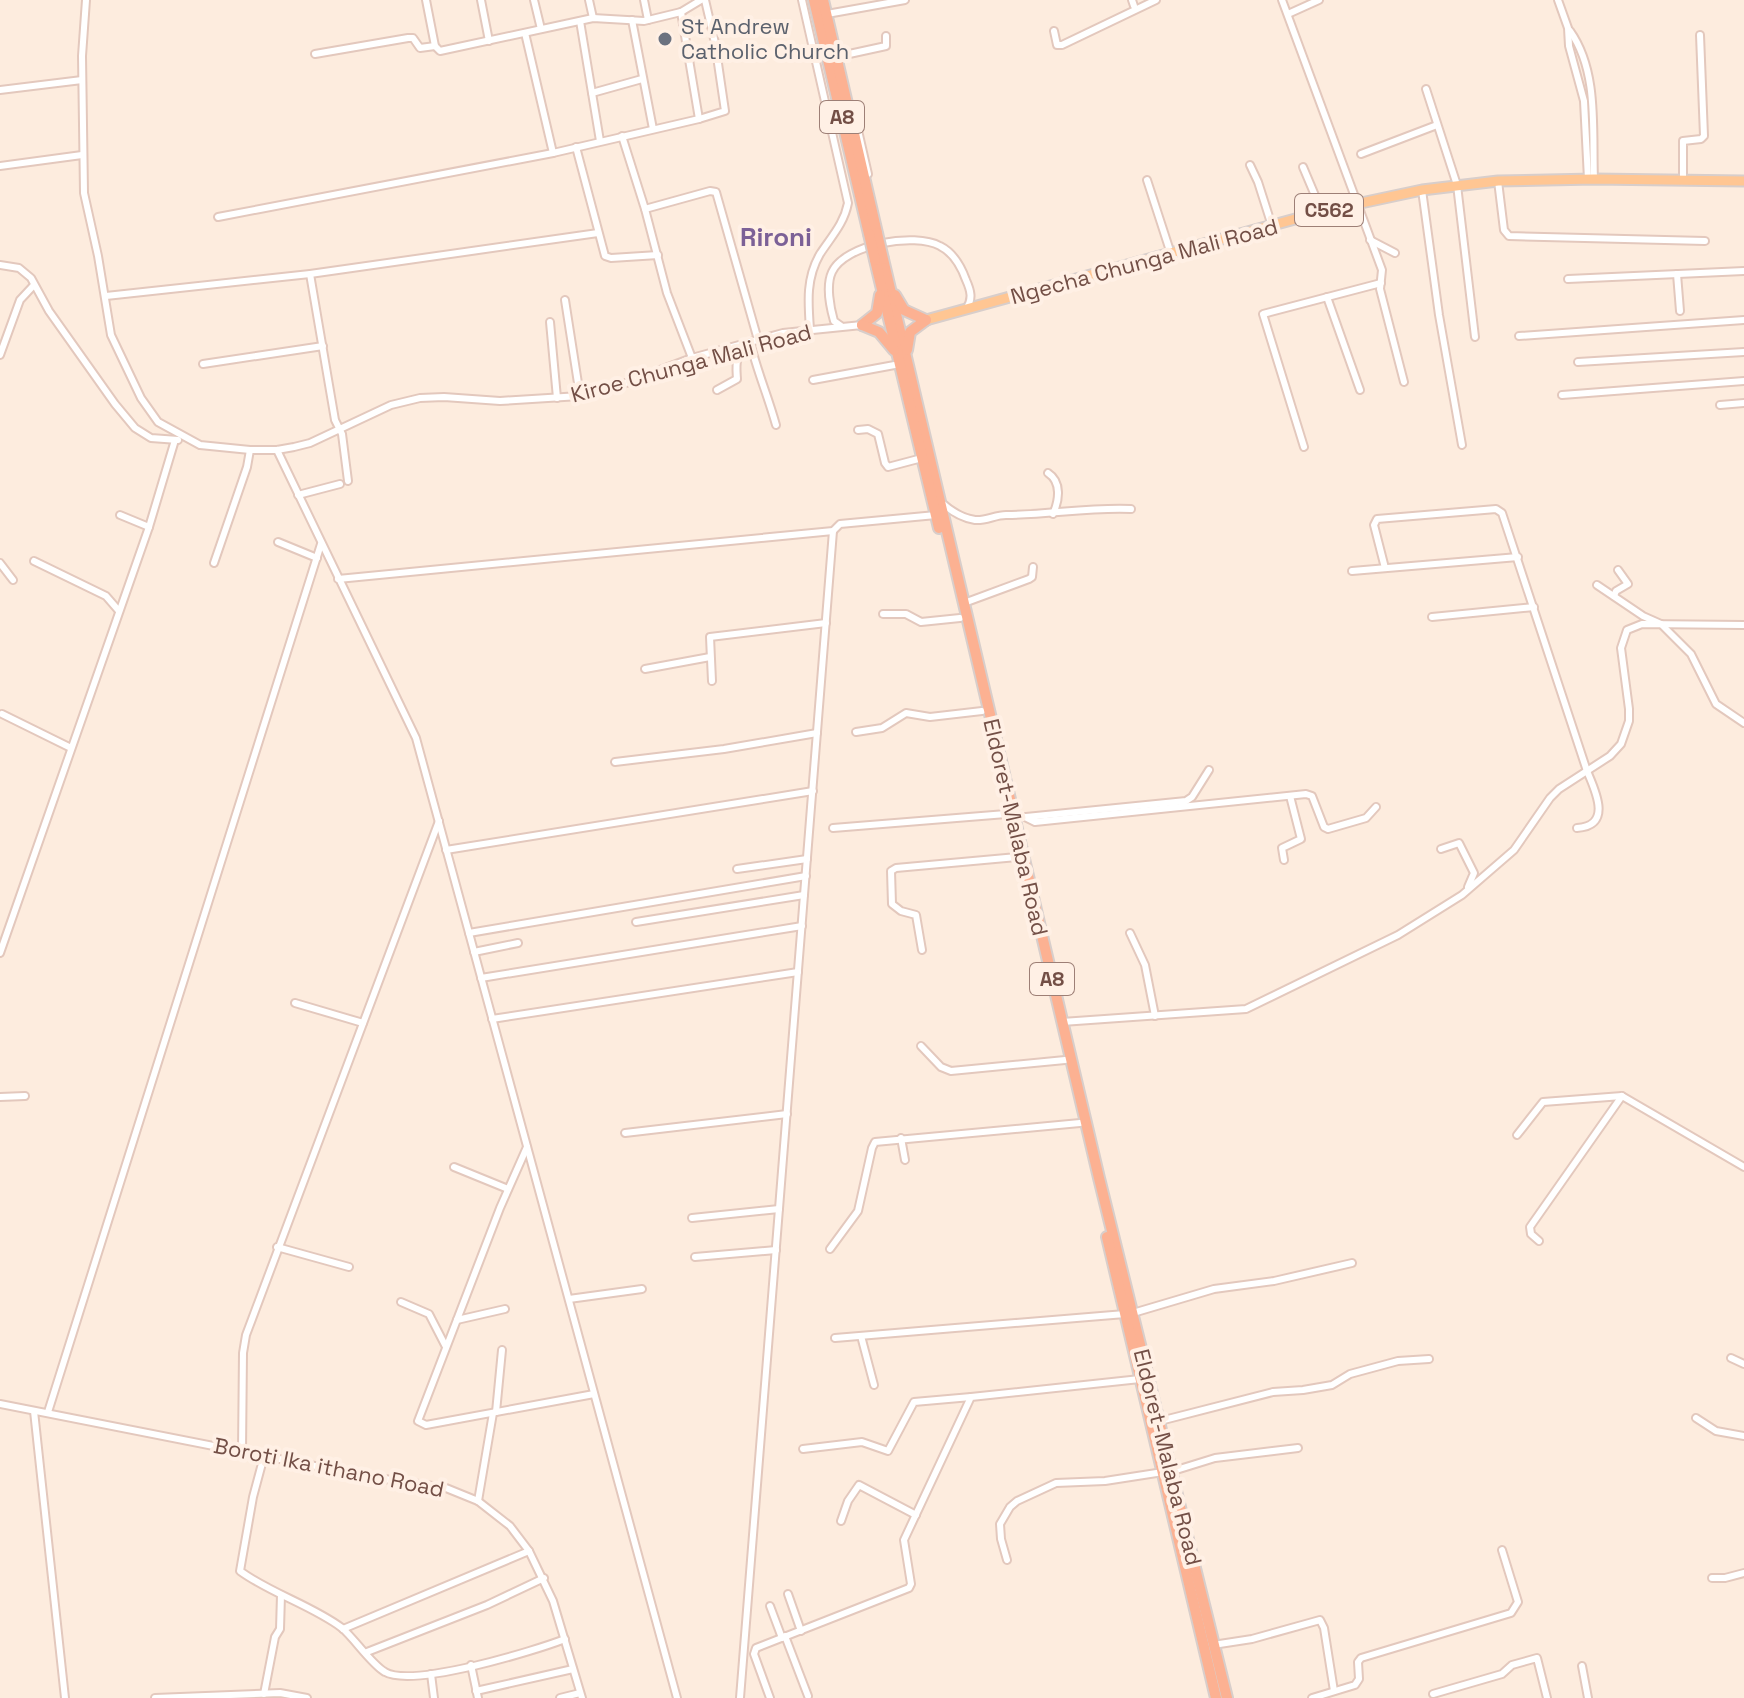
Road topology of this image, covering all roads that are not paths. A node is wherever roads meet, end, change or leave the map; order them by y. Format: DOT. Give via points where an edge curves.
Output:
graph roads {
  1 [pos="86,0"];
  2 [pos="426,0"];
  3 [pos="481,0"];
  4 [pos="534,0"];
  5 [pos="589,0"];
  6 [pos="644,0"];
  7 [pos="703,0"];
  8 [pos="802,0"];
  9 [pos="814,0"];
  10 [pos="823,0"];
  11 [pos="905,0"];
  12 [pos="1156,0"];
  13 [pos="1282,0"];
  14 [pos="1319,0"];
  15 [pos="1558,0"];
  16 [pos="681,12"];
  17 [pos="829,14"];
  18 [pos="1288,14"];
  19 [pos="593,18"];
  20 [pos="632,20"];
  21 [pos="648,20"];
  22 [pos="580,21"];
  23 [pos="541,29"];
  24 [pos="1054,31"];
  25 [pos="525,33"];
  26 [pos="1700,35"];
  27 [pos="886,36"];
  28 [pos="489,41"];
  29 [pos="435,46"];
  30 [pos="315,54"];
  31 [pos="840,56"];
  32 [pos="642,79"];
  33 [pos="82,80"];
  34 [pos="1426,89"];
  35 [pos="0,90"];
  36 [pos="592,93"];
  37 [pos="699,119"];
  38 [pos="1437,125"];
  39 [pos="653,129"];
  40 [pos="622,136"];
  41 [pos="600,141"];
  42 [pos="576,147"];
  43 [pos="553,153"];
  44 [pos="1361,154"];
  45 [pos="82,155"];
  46 [pos="1250,165"];
  47 [pos="0,166"];
  48 [pos="1303,167"];
  49 [pos="1591,179"];
  50 [pos="1147,180"];
  51 [pos="1683,180"];
  52 [pos="1498,181"];
  53 [pos="1744,181"];
  54 [pos="1457,185"];
  55 [pos="1422,190"];
  56 [pos="1357,203"];
  57 [pos="874,204"];
  58 [pos="645,209"];
  59 [pos="1322,212"];
  60 [pos="218,217"];
  61 [pos="1272,226"];
  62 [pos="598,233"];
  63 [pos="873,234"];
  64 [pos="1370,240"];
  65 [pos="1705,241"];
  66 [pos="1395,253"];
  67 [pos="1171,254"];
  68 [pos="658,255"];
  69 [pos="0,265"];
  70 [pos="1744,271"];
  71 [pos="310,274"];
  72 [pos="1677,274"];
  73 [pos="883,278"];
  74 [pos="1568,279"];
  75 [pos="1381,283"];
  76 [pos="34,285"];
  77 [pos="106,296"];
  78 [pos="1327,297"];
  79 [pos="565,300"];
  80 [pos="966,309"];
  81 [pos="1680,311"];
  82 [pos="926,320"];
  83 [pos="1744,320"];
  84 [pos="550,322"];
  85 [pos="862,325"];
  86 [pos="841,326"];
  87 [pos="810,329"];
  88 [pos="1519,336"];
  89 [pos="1475,337"];
  90 [pos="753,343"];
  91 [pos="323,346"];
  92 [pos="1744,352"];
  93 [pos="0,355"];
  94 [pos="692,358"];
  95 [pos="899,361"];
  96 [pos="1578,362"];
  97 [pos="203,364"];
  98 [pos="909,372"];
  99 [pos="813,380"];
  100 [pos="1744,381"];
  101 [pos="1404,382"];
  102 [pos="717,390"];
  103 [pos="1360,390"];
  104 [pos="1562,395"];
  105 [pos="580,396"];
  106 [pos="557,398"];
  107 [pos="1744,403"];
  108 [pos="1720,405"];
  109 [pos="776,425"];
  110 [pos="339,429"];
  111 [pos="858,430"];
  112 [pos="175,440"];
  113 [pos="193,441"];
  114 [pos="1462,445"];
  115 [pos="1304,447"];
  116 [pos="250,450"];
  117 [pos="277,450"];
  118 [pos="922,458"];
  119 [pos="1048,473"];
  120 [pos="348,481"];
  121 [pos="340,484"];
  122 [pos="298,495"];
  123 [pos="940,501"];
  124 [pos="1131,509"];
  125 [pos="1053,514"];
  126 [pos="120,515"];
  127 [pos="936,515"];
  128 [pos="149,527"];
  129 [pos="833,531"];
  130 [pos="278,542"];
  131 [pos="321,544"];
  132 [pos="1518,557"];
  133 [pos="317,558"];
  134 [pos="34,561"];
  135 [pos="0,563"];
  136 [pos="214,563"];
  137 [pos="1033,567"];
  138 [pos="1385,568"];
  139 [pos="1618,570"];
  140 [pos="1352,571"];
  141 [pos="338,579"];
  142 [pos="13,580"];
  143 [pos="1597,585"];
  144 [pos="1614,596"];
  145 [pos="964,603"];
  146 [pos="1534,607"];
  147 [pos="119,611"];
  148 [pos="883,614"];
  149 [pos="1432,617"];
  150 [pos="960,618"];
  151 [pos="826,623"];
  152 [pos="1661,624"];
  153 [pos="1744,625"];
  154 [pos="710,657"];
  155 [pos="645,669"];
  156 [pos="712,681"];
  157 [pos="982,711"];
  158 [pos="2,714"];
  159 [pos="1744,723"];
  160 [pos="856,732"];
  161 [pos="817,733"];
  162 [pos="71,748"];
  163 [pos="615,762"];
  164 [pos="1209,770"];
  165 [pos="1587,771"];
  166 [pos="813,791"];
  167 [pos="1290,796"];
  168 [pos="1376,807"];
  169 [pos="1015,816"];
  170 [pos="439,821"];
  171 [pos="833,828"];
  172 [pos="1577,828"];
  173 [pos="1441,849"];
  174 [pos="446,850"];
  175 [pos="1017,857"];
  176 [pos="807,859"];
  177 [pos="1284,860"];
  178 [pos="737,869"];
  179 [pos="806,876"];
  180 [pos="1466,892"];
  181 [pos="804,895"];
  182 [pos="636,922"];
  183 [pos="802,926"];
  184 [pos="469,933"];
  185 [pos="1130,933"];
  186 [pos="518,943"];
  187 [pos="922,950"];
  188 [pos="474,952"];
  189 [pos="0,953"];
  190 [pos="798,972"];
  191 [pos="481,978"];
  192 [pos="295,1003"];
  193 [pos="1155,1016"];
  194 [pos="492,1019"];
  195 [pos="1062,1022"];
  196 [pos="363,1023"];
  197 [pos="921,1046"];
  198 [pos="1065,1060"];
  199 [pos="25,1096"];
  200 [pos="1622,1096"];
  201 [pos="0,1097"];
  202 [pos="787,1114"];
  203 [pos="1080,1123"];
  204 [pos="625,1133"];
  205 [pos="1517,1135"];
  206 [pos="901,1138"];
  207 [pos="527,1147"];
  208 [pos="905,1160"];
  209 [pos="454,1167"];
  210 [pos="1744,1167"];
  211 [pos="508,1189"];
  212 [pos="779,1209"];
  213 [pos="692,1218"];
  214 [pos="1539,1241"];
  215 [pos="277,1247"];
  216 [pos="830,1249"];
  217 [pos="776,1250"];
  218 [pos="695,1257"];
  219 [pos="1352,1263"];
  220 [pos="349,1267"];
  221 [pos="642,1289"];
  222 [pos="569,1299"];
  223 [pos="401,1302"];
  224 [pos="505,1309"];
  225 [pos="1129,1314"];
  226 [pos="457,1320"];
  227 [pos="861,1336"];
  228 [pos="835,1338"];
  229 [pos="446,1347"];
  230 [pos="502,1350"];
  231 [pos="1731,1358"];
  232 [pos="1429,1359"];
  233 [pos="1744,1364"];
  234 [pos="1140,1379"];
  235 [pos="874,1385"];
  236 [pos="594,1394"];
  237 [pos="971,1397"];
  238 [pos="0,1404"];
  239 [pos="34,1411"];
  240 [pos="48,1412"];
  241 [pos="494,1413"];
  242 [pos="1696,1418"];
  243 [pos="1160,1421"];
  244 [pos="1744,1436"];
  245 [pos="1298,1448"];
  246 [pos="803,1449"];
  247 [pos="242,1450"];
  248 [pos="264,1456"];
  249 [pos="1168,1472"];
  250 [pos="478,1501"];
  251 [pos="916,1515"];
  252 [pos="841,1521"];
  253 [pos="1502,1550"];
  254 [pos="529,1551"];
  255 [pos="1007,1560"];
  256 [pos="1744,1573"];
  257 [pos="544,1578"];
  258 [pos="1712,1578"];
  259 [pos="788,1594"];
  260 [pos="281,1595"];
  261 [pos="770,1606"];
  262 [pos="343,1629"];
  263 [pos="801,1631"];
  264 [pos="784,1637"];
  265 [pos="565,1639"];
  266 [pos="1213,1645"];
  267 [pos="367,1652"];
  268 [pos="471,1665"];
  269 [pos="1582,1666"];
  270 [pos="573,1669"];
  271 [pos="431,1674"];
  272 [pos="1334,1691"];
  273 [pos="264,1694"];
  274 [pos="1433,1694"];
  275 [pos="477,1695"];
  276 [pos="581,1695"];
  277 [pos="808,1696"];
  278 [pos="65,1698"];
  279 [pos="155,1698"];
  280 [pos="307,1698"];
  281 [pos="434,1698"];
  282 [pos="560,1698"];
  283 [pos="677,1698"];
  284 [pos="740,1698"];
  285 [pos="770,1698"];
  286 [pos="1216,1698"];
  287 [pos="1227,1698"];
  288 [pos="1312,1698"];
  289 [pos="1547,1698"];
  290 [pos="1588,1698"];
  1 -- 33 [label="street, Kiroe Chunga Mali Road"];
  2 -- 29 [label="street"];
  3 -- 28 [label="street"];
  4 -- 23 [label="street"];
  5 -- 19 [label="street"];
  6 -- 21 [label="street"];
  7 -- 16 [label="street"];
  7 -- 37 [label="street" via="725,111"];
  8 -- 87 [label="street" via="848,203 809,282"];
  9 -- 63 [label="highway, Eldoret-Malaba Road / A8"];
  10 -- 17 [label="highway, Eldoret-Malaba Road / A8"];
  11 -- 17 [label="street"];
  12 -- 24 [label="street" via="1062,45 1057,45"];
  13 -- 18 [label="street"];
  14 -- 18 [label="street"];
  15 -- 49 [label="street" via="1579,44 1590,85"];
  16 -- 21 [label="street"];
  16 -- 37 [label="street"];
  17 -- 31 [label="street"];
  17 -- 63 [label="highway, Eldoret-Malaba Road / A8"];
  18 -- 56 [label="street"];
  19 -- 20 [label="street"];
  19 -- 22 [label="street"];
  20 -- 21 [label="street"];
  20 -- 32 [label="street"];
  22 -- 23 [label="street"];
  22 -- 36 [label="street"];
  23 -- 25 [label="street"];
  25 -- 28 [label="street"];
  25 -- 43 [label="street"];
  26 -- 51 [label="street" via="1704,136 1683,141"];
  27 -- 31 [label="street" via="886,46"];
  28 -- 29 [label="street" via="440,51"];
  29 -- 30 [label="street" via="420,48 408,38"];
  31 -- 57 [label="street"];
  32 -- 36 [label="street"];
  32 -- 39 [label="street"];
  33 -- 35 [label="street"];
  33 -- 45 [label="street, Kiroe Chunga Mali Road"];
  34 -- 38 [label="street"];
  36 -- 41 [label="street"];
  37 -- 39 [label="street"];
  38 -- 44 [label="street"];
  38 -- 54 [label="street"];
  39 -- 40 [label="street"];
  40 -- 41 [label="street"];
  40 -- 58 [label="street"];
  41 -- 42 [label="street"];
  42 -- 43 [label="street"];
  42 -- 62 [label="street"];
  43 -- 60 [label="street"];
  45 -- 47 [label="street"];
  45 -- 77 [label="street, Kiroe Chunga Mali Road" via="84,193"];
  46 -- 61 [label="street"];
  48 -- 59 [label="street"];
  49 -- 51 [label="main road, Ngecha Chunga Mali Road / C562"];
  49 -- 52 [label="main road, Ngecha Chunga Mali Road / C562"];
  50 -- 67 [label="street"];
  51 -- 53 [label="main road, Ngecha Chunga Mali Road / C562"];
  52 -- 54 [label="main road, Ngecha Chunga Mali Road / C562"];
  52 -- 65 [label="street" via="1509,236"];
  54 -- 55 [label="main road, Ngecha Chunga Mali Road / C562"];
  54 -- 89 [label="street"];
  55 -- 56 [label="main road, Ngecha Chunga Mali Road / C562"];
  55 -- 114 [label="street"];
  56 -- 59 [label="main road, Ngecha Chunga Mali Road / C562"];
  56 -- 64 [label="street"];
  58 -- 68 [label="street"];
  58 -- 90 [label="street" via="716,192"];
  59 -- 61 [label="main road, Ngecha Chunga Mali Road / C562"];
  61 -- 67 [label="main road, Ngecha Chunga Mali Road / C562"];
  62 -- 68 [label="street" via="607,258"];
  62 -- 71 [label="street"];
  63 -- 73 [label="highway, Eldoret-Malaba Road / A8, bridge"];
  64 -- 66 [label="street"];
  64 -- 75 [label="street" via="1382,270"];
  67 -- 80 [label="main road, Ngecha Chunga Mali Road / C562"];
  68 -- 94 [label="street"];
  69 -- 76 [label="street" via="25,271"];
  70 -- 72 [label="street"];
  71 -- 77 [label="street"];
  71 -- 91 [label="street"];
  72 -- 74 [label="street"];
  72 -- 81 [label="street"];
  73 -- 82 [label="highway" via="904,310"];
  73 -- 85 [label="highway" via="880,308"];
  73 -- 95 [label="highway, Eldoret-Malaba Road / A8"];
  73 -- 98 [label="highway, Eldoret-Malaba Road / A8"];
  75 -- 78 [label="street"];
  75 -- 101 [label="street"];
  76 -- 93 [label="street" via="20,300"];
  76 -- 112 [label="street" via="135,428 151,438"];
  77 -- 113 [label="street, Kiroe Chunga Mali Road" via="111,335 141,398 158,422"];
  78 -- 103 [label="street"];
  78 -- 115 [label="street" via="1263,316"];
  79 -- 105 [label="street"];
  80 -- 82 [label="main road, Ngecha Chunga Mali Road / C562"];
  80 -- 86 [label="street" via="970,289 955,257 927,241 901,241 849,254 835,267 830,295 834,321"];
  82 -- 98 [label="highway" via="907,339"];
  83 -- 88 [label="street"];
  84 -- 106 [label="street"];
  85 -- 86 [label="street, Kiroe Chunga Mali Road"];
  85 -- 95 [label="highway" via="885,336"];
  86 -- 87 [label="street, Kiroe Chunga Mali Road"];
  87 -- 90 [label="street, Kiroe Chunga Mali Road"];
  90 -- 94 [label="street, Kiroe Chunga Mali Road"];
  90 -- 102 [label="street" via="738,356 737,379"];
  90 -- 109 [label="street" via="758,379"];
  91 -- 97 [label="street"];
  91 -- 110 [label="street"];
  92 -- 96 [label="street"];
  94 -- 105 [label="street, Kiroe Chunga Mali Road"];
  95 -- 99 [label="street"];
  95 -- 118 [label="highway, Eldoret-Malaba Road / A8"];
  98 -- 123 [label="highway, Eldoret-Malaba Road / A8"];
  100 -- 104 [label="street"];
  105 -- 106 [label="street, Kiroe Chunga Mali Road"];
  106 -- 110 [label="street, Kiroe Chunga Mali Road" via="420,398"];
  107 -- 108 [label="street"];
  110 -- 117 [label="street, Kiroe Chunga Mali Road"];
  110 -- 120 [label="street"];
  111 -- 118 [label="street" via="878,434 888,467"];
  112 -- 113 [label="street"];
  112 -- 128 [label="street"];
  113 -- 116 [label="street, Kiroe Chunga Mali Road"];
  116 -- 117 [label="street, Kiroe Chunga Mali Road"];
  116 -- 136 [label="street"];
  117 -- 122 [label="street"];
  118 -- 127 [label="highway, Eldoret-Malaba Road / A8"];
  119 -- 125 [label="street" via="1057,485"];
  121 -- 122 [label="street"];
  122 -- 131 [label="street"];
  123 -- 125 [label="street" via="977,520"];
  123 -- 145 [label="highway, Eldoret-Malaba Road / A8"];
  124 -- 125 [label="street"];
  126 -- 128 [label="street"];
  127 -- 129 [label="street" via="840,524"];
  127 -- 150 [label="highway, Eldoret-Malaba Road / A8"];
  128 -- 147 [label="street"];
  129 -- 141 [label="street"];
  129 -- 151 [label="street"];
  130 -- 133 [label="street"];
  131 -- 133 [label="street"];
  131 -- 141 [label="street"];
  132 -- 138 [label="street"];
  132 -- 138 [label="street" via="1496,509 1377,519"];
  132 -- 146 [label="street"];
  133 -- 240 [label="street"];
  134 -- 147 [label="street" via="106,596"];
  135 -- 142 [label="street"];
  137 -- 145 [label="street" via="1029,579"];
  138 -- 140 [label="street"];
  139 -- 144 [label="street" via="1628,584"];
  141 -- 170 [label="street" via="410,725"];
  143 -- 144 [label="street"];
  144 -- 152 [label="street"];
  145 -- 169 [label="highway, Eldoret-Malaba Road / A8"];
  146 -- 149 [label="street"];
  146 -- 165 [label="street"];
  147 -- 162 [label="street"];
  148 -- 150 [label="street" via="921,622"];
  150 -- 157 [label="highway, Eldoret-Malaba Road / A8"];
  151 -- 154 [label="street" via="710,637"];
  151 -- 161 [label="street"];
  152 -- 153 [label="street"];
  152 -- 159 [label="street" via="1691,654 1720,709"];
  152 -- 165 [label="street" via="1631,627 1624,635 1626,729 1616,751"];
  154 -- 155 [label="street"];
  154 -- 156 [label="street"];
  157 -- 160 [label="street" via="930,717 906,713 882,728"];
  157 -- 169 [label="highway, Eldoret-Malaba Road / A8"];
  158 -- 162 [label="street"];
  161 -- 163 [label="street"];
  161 -- 166 [label="street"];
  162 -- 189 [label="street"];
  164 -- 169 [label="street" via="1186,801"];
  165 -- 172 [label="street" via="1599,813"];
  165 -- 180 [label="street" via="1550,798 1514,850"];
  166 -- 174 [label="street"];
  166 -- 176 [label="street"];
  167 -- 168 [label="street" via="1311,795 1326,829 1366,818"];
  167 -- 169 [label="street" via="1035,822"];
  167 -- 177 [label="street" via="1301,841 1282,848"];
  169 -- 171 [label="street"];
  169 -- 175 [label="highway, Eldoret-Malaba Road / A8"];
  169 -- 195 [label="highway, Eldoret-Malaba Road / A8"];
  170 -- 174 [label="street"];
  170 -- 196 [label="street"];
  173 -- 180 [label="street" via="1459,843 1474,873"];
  174 -- 184 [label="street"];
  175 -- 187 [label="street" via="891,871 892,904 916,915"];
  175 -- 198 [label="highway, Eldoret-Malaba Road / A8"];
  176 -- 178 [label="street"];
  176 -- 179 [label="street"];
  179 -- 181 [label="street"];
  179 -- 184 [label="street"];
  180 -- 193 [label="street" via="1398,935 1258,1004 1236,1011"];
  181 -- 182 [label="street"];
  181 -- 183 [label="street"];
  183 -- 190 [label="street"];
  183 -- 191 [label="street"];
  184 -- 188 [label="street"];
  185 -- 193 [label="street" via="1145,965"];
  186 -- 188 [label="street"];
  188 -- 191 [label="street"];
  190 -- 194 [label="street"];
  190 -- 202 [label="street"];
  191 -- 194 [label="street"];
  192 -- 196 [label="street"];
  193 -- 195 [label="street"];
  194 -- 207 [label="street"];
  195 -- 225 [label="highway, Eldoret-Malaba Road / A8"];
  196 -- 215 [label="street"];
  197 -- 198 [label="street" via="951,1071"];
  198 -- 203 [label="highway, Eldoret-Malaba Road / A8"];
  199 -- 201 [label="street"];
  200 -- 205 [label="street" via="1543,1102"];
  200 -- 210 [label="street"];
  200 -- 214 [label="street" via="1530,1227"];
  202 -- 204 [label="street"];
  202 -- 212 [label="street"];
  203 -- 206 [label="street"];
  203 -- 225 [label="highway, Eldoret-Malaba Road / A8"];
  206 -- 208 [label="street"];
  206 -- 216 [label="street" via="874,1144 858,1211"];
  207 -- 211 [label="street"];
  207 -- 222 [label="street"];
  209 -- 211 [label="street"];
  211 -- 226 [label="street"];
  212 -- 213 [label="street"];
  212 -- 217 [label="street"];
  215 -- 220 [label="street"];
  215 -- 247 [label="street" via="246,1335"];
  217 -- 218 [label="street"];
  217 -- 284 [label="street"];
  219 -- 225 [label="street" via="1214,1289"];
  221 -- 222 [label="street"];
  222 -- 236 [label="street"];
  223 -- 229 [label="street" via="429,1314"];
  224 -- 226 [label="street"];
  225 -- 227 [label="street"];
  225 -- 234 [label="highway, Eldoret-Malaba Road / A8"];
  225 -- 243 [label="highway, Eldoret-Malaba Road / A8"];
  226 -- 229 [label="street"];
  227 -- 228 [label="street"];
  227 -- 235 [label="street"];
  229 -- 241 [label="street" via="419,1422"];
  230 -- 241 [label="street"];
  231 -- 233 [label="street"];
  232 -- 243 [label="street" via="1400,1360 1350,1374 1332,1385 1273,1392"];
  234 -- 237 [label="street"];
  234 -- 249 [label="highway, Eldoret-Malaba Road / A8"];
  236 -- 241 [label="street"];
  236 -- 283 [label="street"];
  237 -- 246 [label="street" via="914,1402 888,1451 862,1442"];
  237 -- 251 [label="street"];
  238 -- 239 [label="street, Boroti Ika ithano Road"];
  239 -- 240 [label="street, Boroti Ika ithano Road"];
  239 -- 278 [label="street"];
  240 -- 247 [label="street, Boroti Ika ithano Road"];
  241 -- 250 [label="street"];
  242 -- 244 [label="street" via="1716,1431"];
  243 -- 249 [label="highway, Eldoret-Malaba Road / A8"];
  245 -- 249 [label="street" via="1215,1458"];
  247 -- 248 [label="street, Boroti Ika ithano Road"];
  248 -- 250 [label="street, Boroti Ika ithano Road" via="446,1488"];
  248 -- 260 [label="street" via="240,1571"];
  249 -- 255 [label="street" via="1056,1483 1017,1501 1000,1524"];
  249 -- 266 [label="highway, Eldoret-Malaba Road / A8"];
  249 -- 286 [label="highway, Eldoret-Malaba Road / A8"];
  250 -- 254 [label="street, Boroti Ika ithano Road" via="510,1526"];
  251 -- 252 [label="street" via="859,1485"];
  251 -- 263 [label="street" via="904,1543 909,1588"];
  253 -- 272 [label="street" via="1518,1602 1514,1610 1361,1658 1357,1683"];
  254 -- 257 [label="street, Boroti Ika ithano Road"];
  254 -- 262 [label="street"];
  256 -- 258 [label="street"];
  257 -- 265 [label="street, Boroti Ika ithano Road"];
  257 -- 267 [label="street"];
  259 -- 263 [label="street"];
  260 -- 262 [label="street"];
  260 -- 273 [label="street" via="280,1629"];
  261 -- 264 [label="street"];
  262 -- 267 [label="street"];
  263 -- 264 [label="street"];
  264 -- 277 [label="street"];
  264 -- 285 [label="street" via="754,1651"];
  265 -- 268 [label="street"];
  265 -- 270 [label="street, Boroti Ika ithano Road"];
  266 -- 272 [label="street" via="1320,1620"];
  266 -- 287 [label="highway, Eldoret-Malaba Road / A8"];
  267 -- 271 [label="street" via="385,1672"];
  268 -- 271 [label="street"];
  268 -- 275 [label="street"];
  269 -- 290 [label="street"];
  270 -- 275 [label="street"];
  270 -- 276 [label="street, Boroti Ika ithano Road"];
  271 -- 281 [label="street"];
  272 -- 288 [label="street"];
  273 -- 279 [label="street"];
  273 -- 280 [label="street"];
  274 -- 289 [label="street" via="1537,1658"];
  276 -- 282 [label="street"];
}
